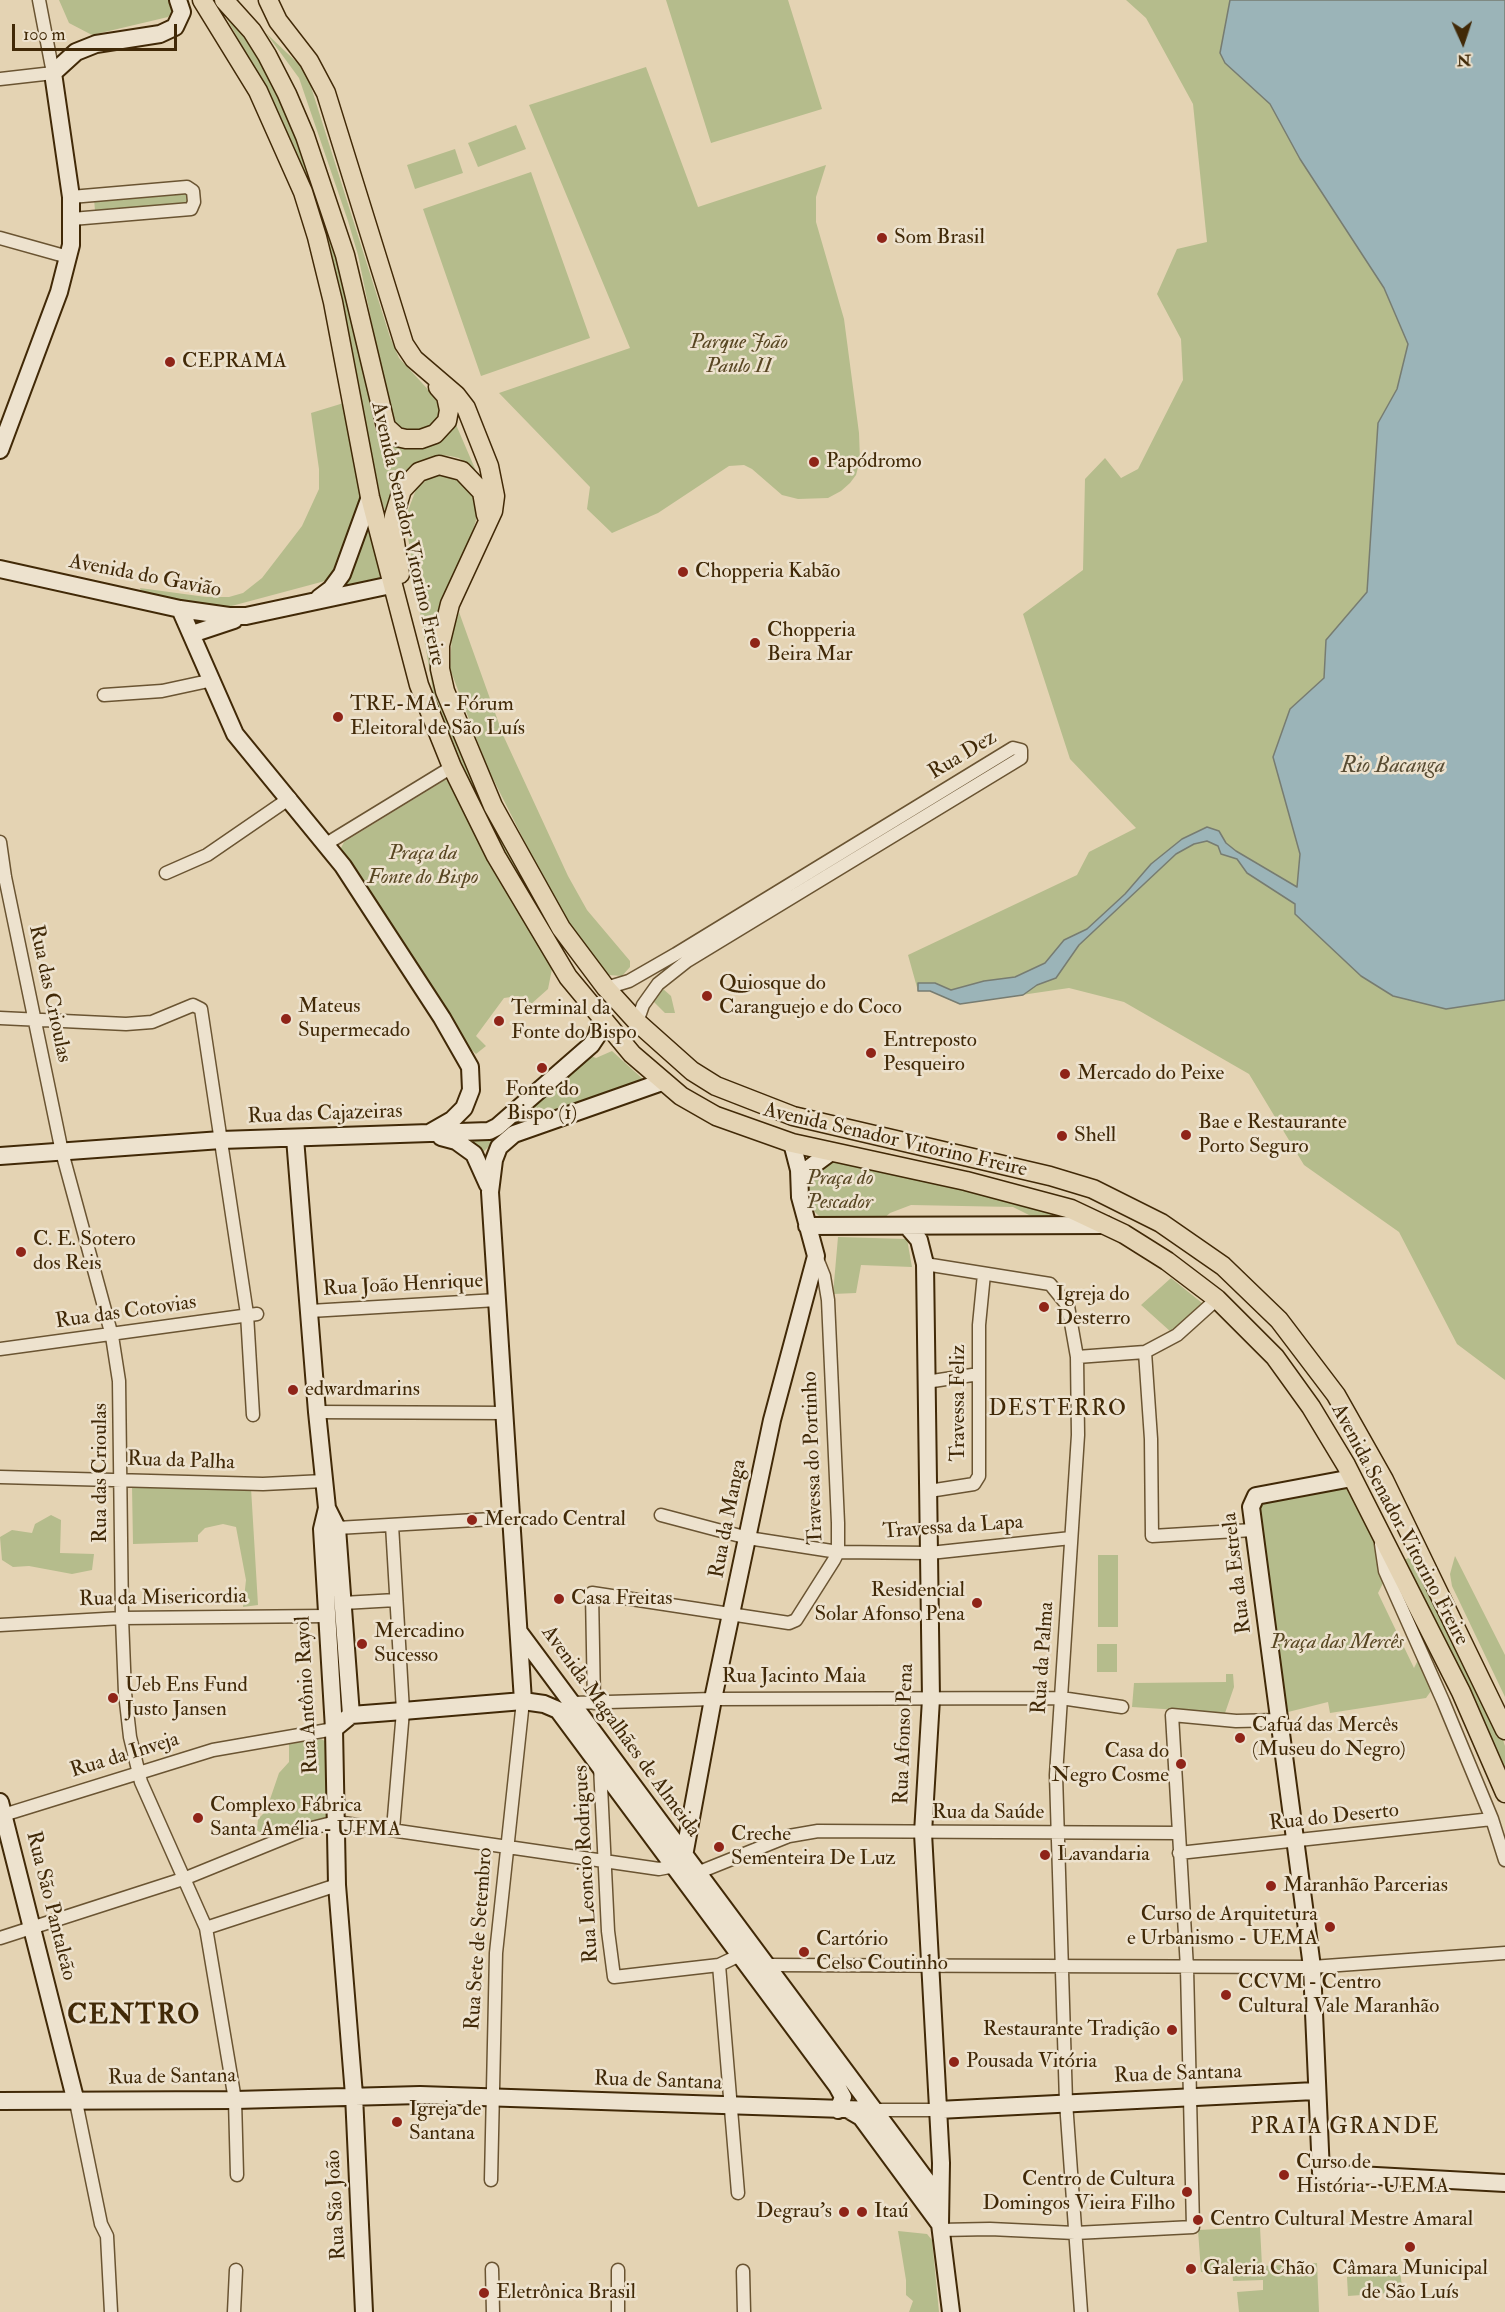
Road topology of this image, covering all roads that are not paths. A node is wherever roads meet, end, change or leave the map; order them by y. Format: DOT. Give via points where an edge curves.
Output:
graph roads {
  1 [pos="39,0"];
  2 [pos="178,0"];
  3 [pos="202,0"];
  4 [pos="224,0"];
  5 [pos="268,0"];
  6 [pos="52,73"];
  7 [pos="0,80"];
  8 [pos="71,197"];
  9 [pos="72,219"];
  10 [pos="0,238"];
  11 [pos="68,257"];
  12 [pos="426,371"];
  13 [pos="0,450"];
  14 [pos="370,497"];
  15 [pos="480,543"];
  16 [pos="0,569"];
  17 [pos="391,585"];
  18 [pos="317,599"];
  19 [pos="180,609"];
  20 [pos="246,616"];
  21 [pos="192,634"];
  22 [pos="414,663"];
  23 [pos="213,680"];
  24 [pos="104,695"];
  25 [pos="452,768"];
  26 [pos="290,798"];
  27 [pos="0,842"];
  28 [pos="326,844"];
  29 [pos="166,873"];
  30 [pos="2,876"];
  31 [pos="606,988"];
  32 [pos="0,1018"];
  33 [pos="33,1018"];
  34 [pos="601,1020"];
  35 [pos="637,1022"];
  36 [pos="662,1082"];
  37 [pos="421,1135"];
  38 [pos="295,1138"];
  39 [pos="221,1140"];
  40 [pos="792,1143"];
  41 [pos="62,1152"];
  42 [pos="831,1152"];
  43 [pos="0,1156"];
  44 [pos="800,1181"];
  45 [pos="490,1192"];
  46 [pos="1107,1225"];
  47 [pos="807,1226"];
  48 [pos="908,1226"];
  49 [pos="942,1226"];
  50 [pos="816,1256"];
  51 [pos="925,1264"];
  52 [pos="984,1274"];
  53 [pos="497,1299"];
  54 [pos="1217,1299"];
  55 [pos="310,1311"];
  56 [pos="252,1314"];
  57 [pos="112,1336"];
  58 [pos="0,1349"];
  59 [pos="1145,1352"];
  60 [pos="1077,1357"];
  61 [pos="979,1374"];
  62 [pos="926,1382"];
  63 [pos="317,1413"];
  64 [pos="505,1413"];
  65 [pos="253,1415"];
  66 [pos="1349,1471"];
  67 [pos="0,1477"];
  68 [pos="120,1479"];
  69 [pos="324,1481"];
  70 [pos="929,1491"];
  71 [pos="1366,1505"];
  72 [pos="327,1508"];
  73 [pos="1400,1511"];
  74 [pos="661,1515"];
  75 [pos="510,1518"];
  76 [pos="392,1525"];
  77 [pos="337,1528"];
  78 [pos="1253,1530"];
  79 [pos="1380,1532"];
  80 [pos="748,1538"];
  81 [pos="1071,1538"];
  82 [pos="1418,1550"];
  83 [pos="838,1552"];
  84 [pos="930,1553"];
  85 [pos="396,1600"];
  86 [pos="343,1603"];
  87 [pos="327,1616"];
  88 [pos="732,1617"];
  89 [pos="122,1618"];
  90 [pos="0,1624"];
  91 [pos="519,1632"];
  92 [pos="1461,1692"];
  93 [pos="1061,1698"];
  94 [pos="713,1699"];
  95 [pos="931,1699"];
  96 [pos="523,1701"];
  97 [pos="1443,1701"];
  98 [pos="573,1703"];
  99 [pos="594,1703"];
  100 [pos="1122,1707"];
  101 [pos="403,1711"];
  102 [pos="351,1715"];
  103 [pos="1280,1720"];
  104 [pos="334,1729"];
  105 [pos="1505,1730"];
  106 [pos="602,1744"];
  107 [pos="600,1765"];
  108 [pos="138,1772"];
  109 [pos="1505,1793"];
  110 [pos="1,1811"];
  111 [pos="1492,1819"];
  112 [pos="336,1822"];
  113 [pos="393,1829"];
  114 [pos="1058,1832"];
  115 [pos="923,1833"];
  116 [pos="1178,1833"];
  117 [pos="1297,1842"];
  118 [pos="505,1848"];
  119 [pos="1179,1852"];
  120 [pos="1505,1860"];
  121 [pos="603,1861"];
  122 [pos="680,1861"];
  123 [pos="697,1873"];
  124 [pos="186,1878"];
  125 [pos="338,1885"];
  126 [pos="206,1928"];
  127 [pos="33,1930"];
  128 [pos="0,1938"];
  129 [pos="1505,1953"];
  130 [pos="740,1955"];
  131 [pos="931,1964"];
  132 [pos="719,1965"];
  133 [pos="766,1965"];
  134 [pos="1063,1966"];
  135 [pos="1312,1967"];
  136 [pos="1187,1968"];
  137 [pos="1315,2091"];
  138 [pos="354,2095"];
  139 [pos="1191,2096"];
  140 [pos="491,2099"];
  141 [pos="235,2100"];
  142 [pos="0,2102"];
  143 [pos="76,2102"];
  144 [pos="1066,2102"];
  145 [pos="731,2108"];
  146 [pos="844,2110"];
  147 [pos="874,2110"];
  148 [pos="938,2110"];
  149 [pos="237,2175"];
  150 [pos="491,2181"];
  151 [pos="1505,2183"];
  152 [pos="738,2193"];
  153 [pos="939,2206"];
  154 [pos="940,2227"];
  155 [pos="1075,2233"];
  156 [pos="492,2269"];
  157 [pos="236,2270"];
  158 [pos="618,2270"];
  159 [pos="742,2271"];
  160 [pos="950,2310"];
  161 [pos="111,2312"];
  162 [pos="234,2312"];
  163 [pos="364,2312"];
  164 [pos="493,2312"];
  165 [pos="618,2312"];
  166 [pos="744,2312"];
  167 [pos="1081,2312"];
  1 -- 6 [label="street"];
  2 -- 6 [label="street" via="182,12 175,27 160,34 96,44 76,52"];
  3 -- 14 [label="main road, Avenida Senador Vitorino Freire" via="258,91 303,192 333,302"];
  4 -- 12 [label="main road" via="267,55 304,136 345,255 383,421 397,436 413,440 429,436 447,421 446,396"];
  5 -- 12 [label="main road, Avenida Senador Vitorino Freire" via="326,93 396,323 408,351"];
  6 -- 7 [label="street"];
  6 -- 8 [label="street"];
  8 -- 9 [label="street"];
  8 -- 9 [label="street" via="187,187 193,191 194,202 190,209"];
  9 -- 11 [label="street"];
  10 -- 11 [label="street"];
  11 -- 13 [label="street" via="32,369"];
  12 -- 15 [label="main road, Avenida Senador Vitorino Freire" via="466,408 489,466 495,504"];
  14 -- 17 [label="main road, Avenida Senador Vitorino Freire"];
  14 -- 18 [label="street, Avenida do Gavião" via="342,574"];
  15 -- 22 [label="main road" via="486,509 482,492 469,476 450,466 434,465 407,483 398,498 393,526"];
  15 -- 31 [label="main road, Avenida Senador Vitorino Freire" via="456,587 446,619 439,657 442,681 477,770 529,875 561,928"];
  16 -- 19 [label="street, Avenida do Gavião"];
  17 -- 18 [label="street, Avenida do Gavião"];
  17 -- 22 [label="main road, Avenida Senador Vitorino Freire"];
  18 -- 20 [label="street, Avenida do Gavião"];
  19 -- 20 [label="street, Avenida do Gavião"];
  19 -- 21 [label="street"];
  20 -- 21 [label="street"];
  21 -- 23 [label="street"];
  22 -- 25 [label="main road, Avenida Senador Vitorino Freire"];
  23 -- 24 [label="street" via="162,691"];
  23 -- 26 [label="street" via="244,748"];
  25 -- 28 [label="street"];
  25 -- 34 [label="main road, Avenida Senador Vitorino Freire" via="543,940"];
  26 -- 28 [label="street"];
  26 -- 29 [label="street" via="207,855"];
  27 -- 30 [label="street, Rua das Crioulas"];
  28 -- 37 [label="street" via="436,1008 470,1067 472,1085 464,1108 446,1125"];
  30 -- 33 [label="street, Rua das Crioulas"];
  31 -- 35 [label="main road, Avenida Senador Vitorino Freire"];
  31 -- 35 [label="street, Rua Dez" via="629,981 676,954 1013,748 1021,750 1021,758 687,961 658,984"];
  32 -- 33 [label="street"];
  33 -- 39 [label="street" via="126,1024 152,1022 197,1006 204,1016"];
  33 -- 41 [label="street, Rua das Crioulas"];
  34 -- 36 [label="main road, Avenida Senador Vitorino Freire"];
  34 -- 37 [label="street, Rua das Cajazeiras" via="591,1045 497,1127"];
  35 -- 73 [label="main road, Avenida Senador Vitorino Freire" via="692,1071 751,1101 793,1116 1073,1182 1130,1206 1184,1237 1244,1284 1298,1342 1336,1395"];
  36 -- 40 [label="main road, Avenida Senador Vitorino Freire" via="716,1116"];
  36 -- 45 [label="street, Avenida Magalhães de Almeida" via="508,1137 496,1154"];
  37 -- 38 [label="street, Rua das Cajazeiras"];
  37 -- 45 [label="street" via="448,1138 469,1149 478,1159"];
  38 -- 39 [label="street, Rua das Cajazeiras"];
  38 -- 55 [label="street, Rua Antônio Rayol"];
  39 -- 41 [label="street, Rua das Cajazeiras"];
  39 -- 56 [label="street"];
  40 -- 42 [label="main road, Avenida Senador Vitorino Freire"];
  40 -- 44 [label="street"];
  41 -- 43 [label="street, Rua das Cajazeiras"];
  41 -- 57 [label="street, Rua das Crioulas"];
  42 -- 44 [label="street" via="808,1169"];
  42 -- 46 [label="main road, Avenida Senador Vitorino Freire" via="1038,1199"];
  44 -- 47 [label="street"];
  45 -- 53 [label="street, Avenida Magalhães de Almeida"];
  46 -- 49 [label="street"];
  46 -- 54 [label="main road, Avenida Senador Vitorino Freire" via="1167,1261"];
  47 -- 48 [label="street"];
  47 -- 50 [label="street"];
  48 -- 49 [label="street"];
  48 -- 51 [label="street, Rua Afonso Pena" via="919,1240"];
  49 -- 51 [label="street, Rua Afonso Pena"];
  50 -- 80 [label="street, Rua da Manga" via="772,1420"];
  50 -- 83 [label="street, Travessa do Portinho" via="828,1300"];
  51 -- 52 [label="street, Rua da Palma"];
  51 -- 62 [label="street, Rua Afonso Pena"];
  52 -- 60 [label="street, Rua da Palma" via="1039,1281 1055,1288 1068,1306"];
  52 -- 61 [label="street, Travessa Feliz"];
  53 -- 55 [label="street, Rua João Henrique"];
  53 -- 64 [label="street, Avenida Magalhães de Almeida"];
  54 -- 59 [label="street" via="1178,1335"];
  54 -- 66 [label="main road, Avenida Senador Vitorino Freire" via="1275,1357"];
  55 -- 63 [label="street, Rua Antônio Rayol"];
  56 -- 57 [label="street, Rua das Cotovias"];
  56 -- 65 [label="street"];
  57 -- 58 [label="street, Rua das Cotovias"];
  57 -- 68 [label="street, Rua das Crioulas" via="119,1381"];
  59 -- 60 [label="street"];
  59 -- 78 [label="street" via="1152,1536"];
  60 -- 81 [label="street, Rua da Palma" via="1078,1435"];
  61 -- 62 [label="street"];
  61 -- 70 [label="street, Travessa Feliz" via="978,1480"];
  62 -- 70 [label="street, Rua Afonso Pena"];
  63 -- 64 [label="street"];
  63 -- 69 [label="street, Rua Antônio Rayol"];
  64 -- 75 [label="street, Avenida Magalhães de Almeida"];
  66 -- 71 [label="main road, Avenida Senador Vitorino Freire"];
  66 -- 73 [label="main road" via="1355,1455 1366,1460"];
  66 -- 78 [label="street, Rua da Estrela" via="1256,1496 1251,1507"];
  67 -- 68 [label="street, Rua da Palha"];
  68 -- 69 [label="street, Rua da Palha" via="263,1484"];
  68 -- 89 [label="street, Rua das Crioulas"];
  69 -- 72 [label="street, Rua Antônio Rayol"];
  70 -- 84 [label="street, Rua Afonso Pena"];
  71 -- 79 [label="main road, Avenida Senador Vitorino Freire"];
  71 -- 82 [label="main road" via="1379,1516 1398,1550"];
  72 -- 77 [label="street, Rua Antônio Rayol"];
  72 -- 87 [label="street, Rua Antônio Rayol" via="322,1528"];
  73 -- 82 [label="main road, Avenida Senador Vitorino Freire"];
  74 -- 80 [label="street, Travessa da Lapa"];
  75 -- 76 [label="street"];
  75 -- 91 [label="street, Avenida Magalhães de Almeida"];
  76 -- 77 [label="street"];
  76 -- 85 [label="street"];
  77 -- 86 [label="street, Rua Antônio Rayol"];
  78 -- 103 [label="street, Rua da Estrela"];
  79 -- 92 [label="main road, Avenida Senador Vitorino Freire"];
  79 -- 97 [label="street" via="1385,1571"];
  80 -- 83 [label="street, Travessa da Lapa"];
  80 -- 88 [label="street, Rua da Manga"];
  81 -- 84 [label="street, Travessa da Lapa"];
  81 -- 93 [label="street, Rua da Palma"];
  82 -- 105 [label="main road, Avenida Senador Vitorino Freire"];
  83 -- 84 [label="street, Travessa da Lapa"];
  83 -- 88 [label="street, Travessa do Portinho" via="794,1622"];
  84 -- 95 [label="street, Rua Afonso Pena"];
  85 -- 86 [label="street"];
  85 -- 101 [label="street"];
  86 -- 102 [label="street, Rua Antônio Rayol"];
  87 -- 89 [label="street, Rua da Misericordia"];
  87 -- 104 [label="street, Rua Antônio Rayol"];
  88 -- 94 [label="street, Rua da Manga"];
  88 -- 99 [label="street, Travessa do Portinho" via="591,1593"];
  89 -- 90 [label="street, Rua da Misericordia"];
  89 -- 108 [label="street, Rua das Crioulas" via="125,1693"];
  91 -- 96 [label="street, Avenida Magalhães de Almeida"];
  91 -- 98 [label="street, Avenida Magalhães de Almeida"];
  92 -- 97 [label="street"];
  92 -- 109 [label="main road, Avenida Senador Vitorino Freire"];
  93 -- 95 [label="street, Rua Jacinto Maia"];
  93 -- 100 [label="street, Rua Jacinto Maia"];
  93 -- 114 [label="street, Rua da Palma" via="1056,1775"];
  94 -- 95 [label="street, Rua Jacinto Maia"];
  94 -- 99 [label="street, Rua Jacinto Maia"];
  94 -- 122 [label="street, Rua da Manga"];
  95 -- 115 [label="street, Rua Afonso Pena"];
  96 -- 101 [label="street"];
  96 -- 107 [label="street, Avenida Magalhães de Almeida" via="558,1710"];
  96 -- 118 [label="street, Rua Sete de Setembro"];
  97 -- 111 [label="street"];
  98 -- 99 [label="street, Rua Jacinto Maia"];
  98 -- 106 [label="street, Avenida Magalhães de Almeida"];
  101 -- 102 [label="street"];
  101 -- 113 [label="street"];
  102 -- 104 [label="street"];
  103 -- 116 [label="street" via="1236,1721 1172,1715"];
  103 -- 117 [label="street, Rua da Estrela"];
  104 -- 108 [label="street, Rua da Inveja" via="213,1750"];
  104 -- 112 [label="street, Rua Antônio Rayol"];
  106 -- 107 [label="street, Rua Leoncio Rodrigues"];
  106 -- 122 [label="street, Avenida Magalhães de Almeida"];
  107 -- 121 [label="street, Rua Leoncio Rodrigues"];
  107 -- 122 [label="street, Avenida Magalhães de Almeida"];
  108 -- 110 [label="street, Rua da Inveja"];
  108 -- 124 [label="street, Rua das Crioulas"];
  110 -- 127 [label="street, Rua São Pantaleão"];
  111 -- 117 [label="street, Rua do Deserto"];
  111 -- 120 [label="street"];
  112 -- 113 [label="street"];
  112 -- 124 [label="street" via="296,1833"];
  112 -- 125 [label="street, Rua Antônio Rayol"];
  113 -- 118 [label="street"];
  114 -- 115 [label="street, Rua da Saúde"];
  114 -- 116 [label="street, Rua da Saúde"];
  114 -- 134 [label="street, Rua da Palma"];
  115 -- 123 [label="street, Rua da Saúde" via="803,1832"];
  115 -- 131 [label="street, Rua Afonso Pena"];
  116 -- 119 [label="street"];
  117 -- 119 [label="street, Rua do Deserto"];
  117 -- 135 [label="street, Rua da Estrela"];
  118 -- 121 [label="street"];
  118 -- 140 [label="street, Rua Sete de Setembro" via="496,1953"];
  119 -- 136 [label="street"];
  121 -- 122 [label="street" via="659,1869"];
  121 -- 132 [label="street, Rua Leoncio Rodrigues" via="612,1972 618,1978"];
  122 -- 123 [label="street, Avenida Magalhães de Almeida"];
  122 -- 130 [label="street, Avenida Magalhães de Almeida"];
  123 -- 133 [label="street, Avenida Magalhães de Almeida"];
  124 -- 126 [label="street, Rua das Crioulas"];
  124 -- 127 [label="street"];
  125 -- 126 [label="street"];
  125 -- 138 [label="street, Rua Antônio Rayol"];
  126 -- 141 [label="street, Rua das Crioulas"];
  127 -- 128 [label="street"];
  127 -- 143 [label="street, Rua São Pantaleão"];
  129 -- 135 [label="street"];
  130 -- 132 [label="street"];
  130 -- 146 [label="street, Avenida Magalhães de Almeida" via="842,2092"];
  131 -- 133 [label="street"];
  131 -- 134 [label="street"];
  131 -- 148 [label="street, Rua Afonso Pena"];
  132 -- 145 [label="street"];
  133 -- 147 [label="street, Avenida Magalhães de Almeida"];
  134 -- 136 [label="street"];
  134 -- 144 [label="street, Rua da Palma"];
  135 -- 136 [label="street"];
  135 -- 137 [label="street, Rua da Estrela"];
  136 -- 139 [label="street"];
  137 -- 139 [label="street, Rua de Santana"];
  137 -- 151 [label="street, Rua da Estrela" via="1321,2173"];
  138 -- 140 [label="street, Rua de Santana"];
  138 -- 141 [label="street, Rua de Santana"];
  138 -- 163 [label="street, Rua São João"];
  139 -- 144 [label="street, Rua de Santana"];
  139 -- 155 [label="street" via="1193,2227"];
  140 -- 145 [label="street, Rua de Santana"];
  140 -- 150 [label="street, Rua Sete de Setembro"];
  141 -- 143 [label="street, Rua de Santana"];
  141 -- 149 [label="street, Rua das Crioulas"];
  142 -- 143 [label="street, Rua de Santana"];
  143 -- 161 [label="street, Rua São Pantaleão" via="107,2236"];
  144 -- 148 [label="street, Rua de Santana"];
  144 -- 155 [label="street, Rua da Palma"];
  145 -- 146 [label="street, Rua de Santana"];
  145 -- 152 [label="street"];
  146 -- 147 [label="street, Rua de Santana"];
  146 -- 154 [label="street" via="861,2116"];
  147 -- 148 [label="street, Rua de Santana"];
  147 -- 153 [label="street, Avenida Magalhães de Almeida" via="929,2184"];
  148 -- 153 [label="street, Rua Afonso Pena"];
  153 -- 154 [label="street, Rua Afonso Pena"];
  154 -- 155 [label="street"];
  154 -- 160 [label="street, Rua Afonso Pena"];
  155 -- 167 [label="street, Rua da Palma"];
  156 -- 164 [label="street"];
  157 -- 162 [label="street"];
  158 -- 165 [label="street"];
  159 -- 166 [label="street"];
}
